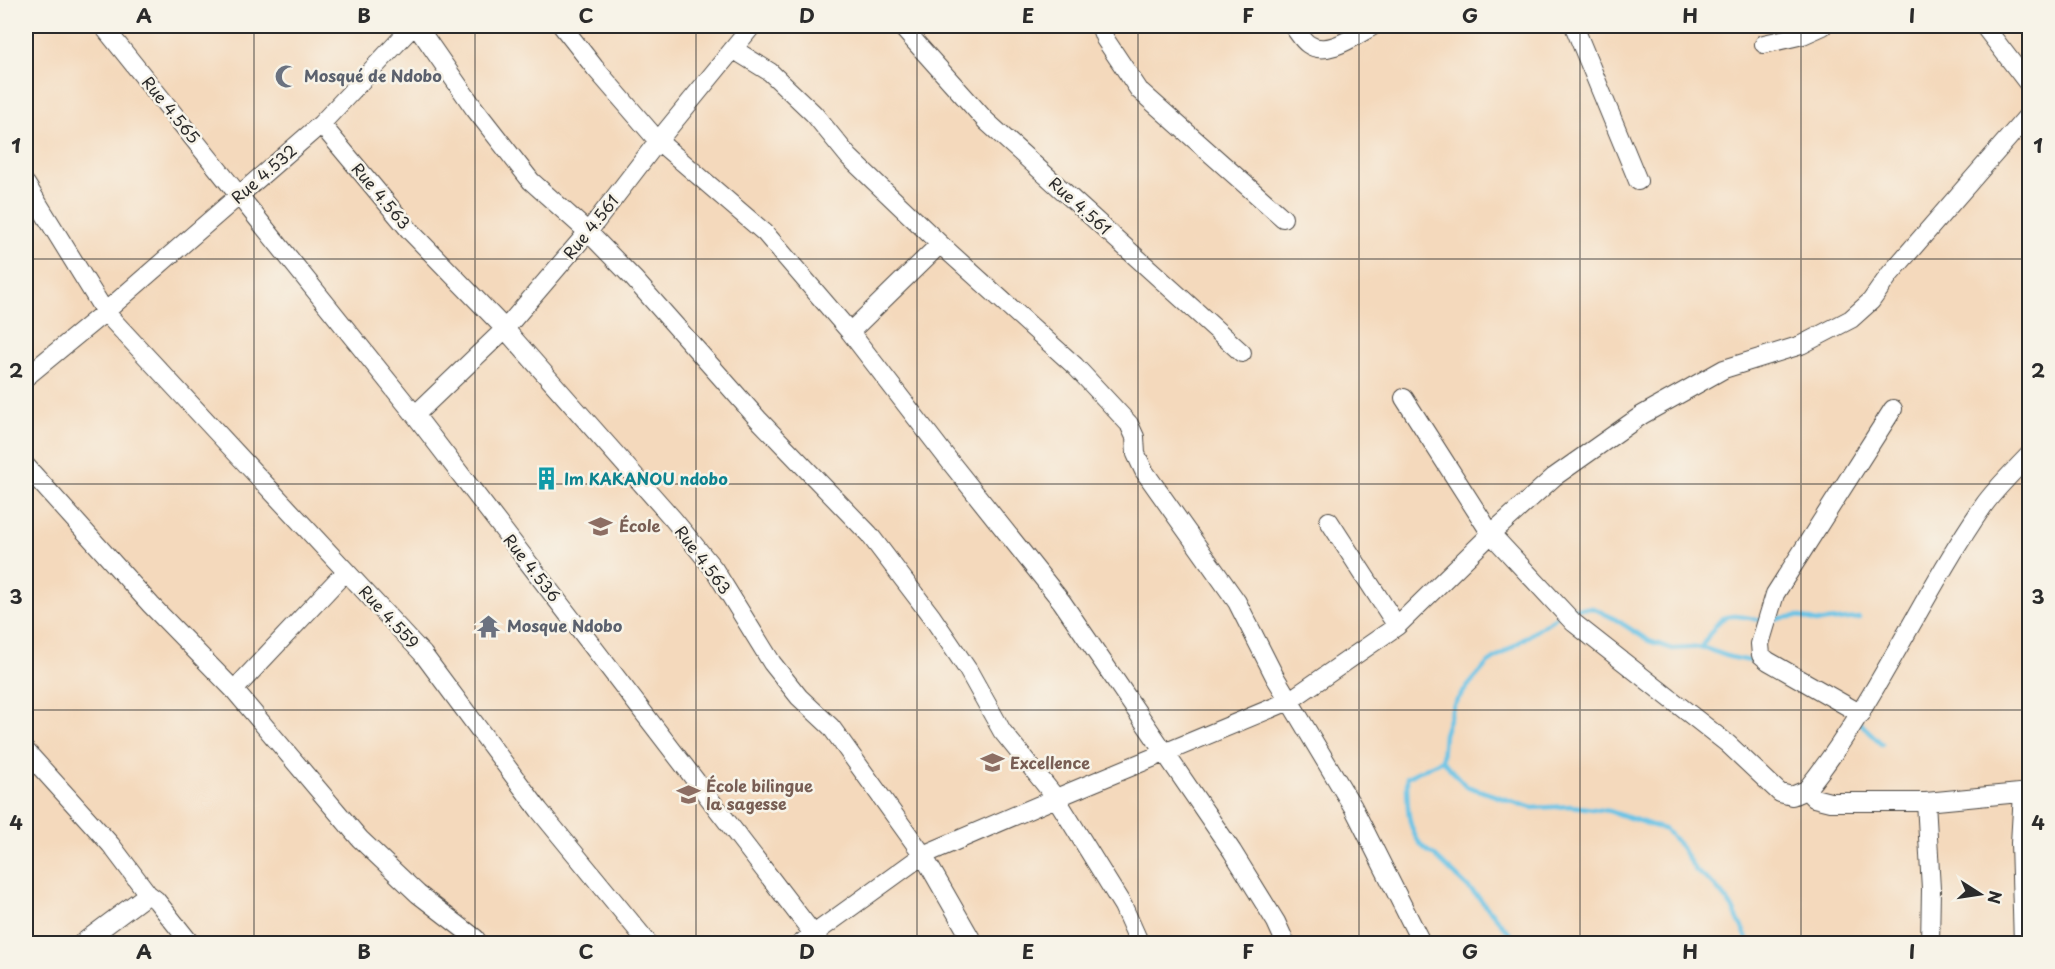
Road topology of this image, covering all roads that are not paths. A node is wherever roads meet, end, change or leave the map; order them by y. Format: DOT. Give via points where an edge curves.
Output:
graph roads {
  1 [pos="103,26"];
  2 [pos="415,26"];
  3 [pos="562,26"];
  4 [pos="752,26"];
  5 [pos="901,26"];
  6 [pos="1101,26"];
  7 [pos="1293,26"];
  8 [pos="1373,26"];
  9 [pos="1574,26"];
  10 [pos="1823,26"];
  11 [pos="1984,26"];
  12 [pos="1764,44"];
  13 [pos="733,49"];
  14 [pos="2030,86"];
  15 [pos="2030,113"];
  16 [pos="321,124"];
  17 [pos="658,141"];
  18 [pos="1638,181"];
  19 [pos="26,184"];
  20 [pos="239,195"];
  21 [pos="1282,218"];
  22 [pos="588,232"];
  23 [pos="940,244"];
  24 [pos="105,312"];
  25 [pos="505,329"];
  26 [pos="850,332"];
  27 [pos="1242,352"];
  28 [pos="26,377"];
  29 [pos="1404,398"];
  30 [pos="1893,409"];
  31 [pos="415,415"];
  32 [pos="2030,453"];
  33 [pos="26,466"];
  34 [pos="1329,521"];
  35 [pos="1491,534"];
  36 [pos="346,571"];
  37 [pos="1397,626"];
  38 [pos="234,690"];
  39 [pos="1289,701"];
  40 [pos="1861,714"];
  41 [pos="26,751"];
  42 [pos="1164,753"];
  43 [pos="1806,790"];
  44 [pos="2026,792"];
  45 [pos="1056,798"];
  46 [pos="1926,802"];
  47 [pos="923,855"];
  48 [pos="148,894"];
  49 [pos="812,940"];
  50 [pos="81,944"];
  51 [pos="191,944"];
  52 [pos="479,944"];
  53 [pos="650,944"];
  54 [pos="975,944"];
  55 [pos="1140,944"];
  56 [pos="1286,944"];
  57 [pos="1422,944"];
  58 [pos="1930,944"];
  59 [pos="2023,944"];
  1 -- 20 [label="street, Rue 4.565"];
  2 -- 16 [label="street, Rue 4.532"];
  2 -- 22 [label="street" via="531,181"];
  3 -- 17 [label="street"];
  4 -- 13 [label="street, Rue 4.561"];
  5 -- 27 [label="street, Rue 4.561" via="986,121"];
  6 -- 21 [label="street" via="1105,39 1139,90"];
  7 -- 8 [label="street" via="1305,43 1328,49"];
  9 -- 18 [label="street"];
  10 -- 12 [label="street"];
  11 -- 14 [label="street"];
  13 -- 17 [label="street, Rue 4.561"];
  13 -- 23 [label="street" via="770,72 814,114 849,157"];
  15 -- 35 [label="street" via="1871,301 1851,319 1801,345 1724,369 1642,415 1554,477"];
  16 -- 20 [label="street, Rue 4.532"];
  16 -- 25 [label="street, Rue 4.563" via="411,232"];
  17 -- 22 [label="street, Rue 4.561"];
  17 -- 26 [label="street" via="765,233"];
  19 -- 24 [label="street"];
  20 -- 24 [label="street, Rue 4.532"];
  20 -- 31 [label="street, Rue 4.536"];
  22 -- 25 [label="street, Rue 4.561"];
  22 -- 45 [label="street" via="869,534 968,670 1002,731"];
  23 -- 26 [label="street"];
  23 -- 39 [label="street" via="1074,366 1129,424 1144,471 1237,602"];
  24 -- 28 [label="street, Rue 4.532"];
  24 -- 36 [label="street, Rue 4.559"];
  25 -- 31 [label="street, Rue 4.561"];
  25 -- 47 [label="street, Rue 4.563" via="714,568 772,663 831,728"];
  26 -- 42 [label="street" via="1062,602"];
  29 -- 35 [label="street"];
  30 -- 40 [label="street" via="1775,594 1760,644 1761,655 1768,661"];
  31 -- 49 [label="street, Rue 4.536"];
  32 -- 40 [label="street" via="1986,503 1932,586"];
  33 -- 38 [label="street"];
  34 -- 37 [label="street"];
  35 -- 37 [label="street"];
  35 -- 43 [label="street" via="1574,623 1728,744 1780,793 1792,796"];
  36 -- 38 [label="street"];
  36 -- 53 [label="street, Rue 4.559" via="423,654 539,810"];
  37 -- 39 [label="street"];
  38 -- 52 [label="street" via="360,839"];
  39 -- 42 [label="street"];
  39 -- 57 [label="street" via="1353,807"];
  40 -- 43 [label="street"];
  41 -- 48 [label="street" via="111,845"];
  42 -- 45 [label="street"];
  42 -- 56 [label="street" via="1232,851"];
  43 -- 46 [label="street" via="1814,798 1830,802"];
  44 -- 46 [label="street"];
  44 -- 59 [label="street" via="2020,843"];
  45 -- 47 [label="street"];
  45 -- 55 [label="street" via="1123,906"];
  46 -- 58 [label="street"];
  47 -- 49 [label="street"];
  47 -- 54 [label="street, Rue 4.563"];
  48 -- 50 [label="street"];
  48 -- 51 [label="street"];
}
